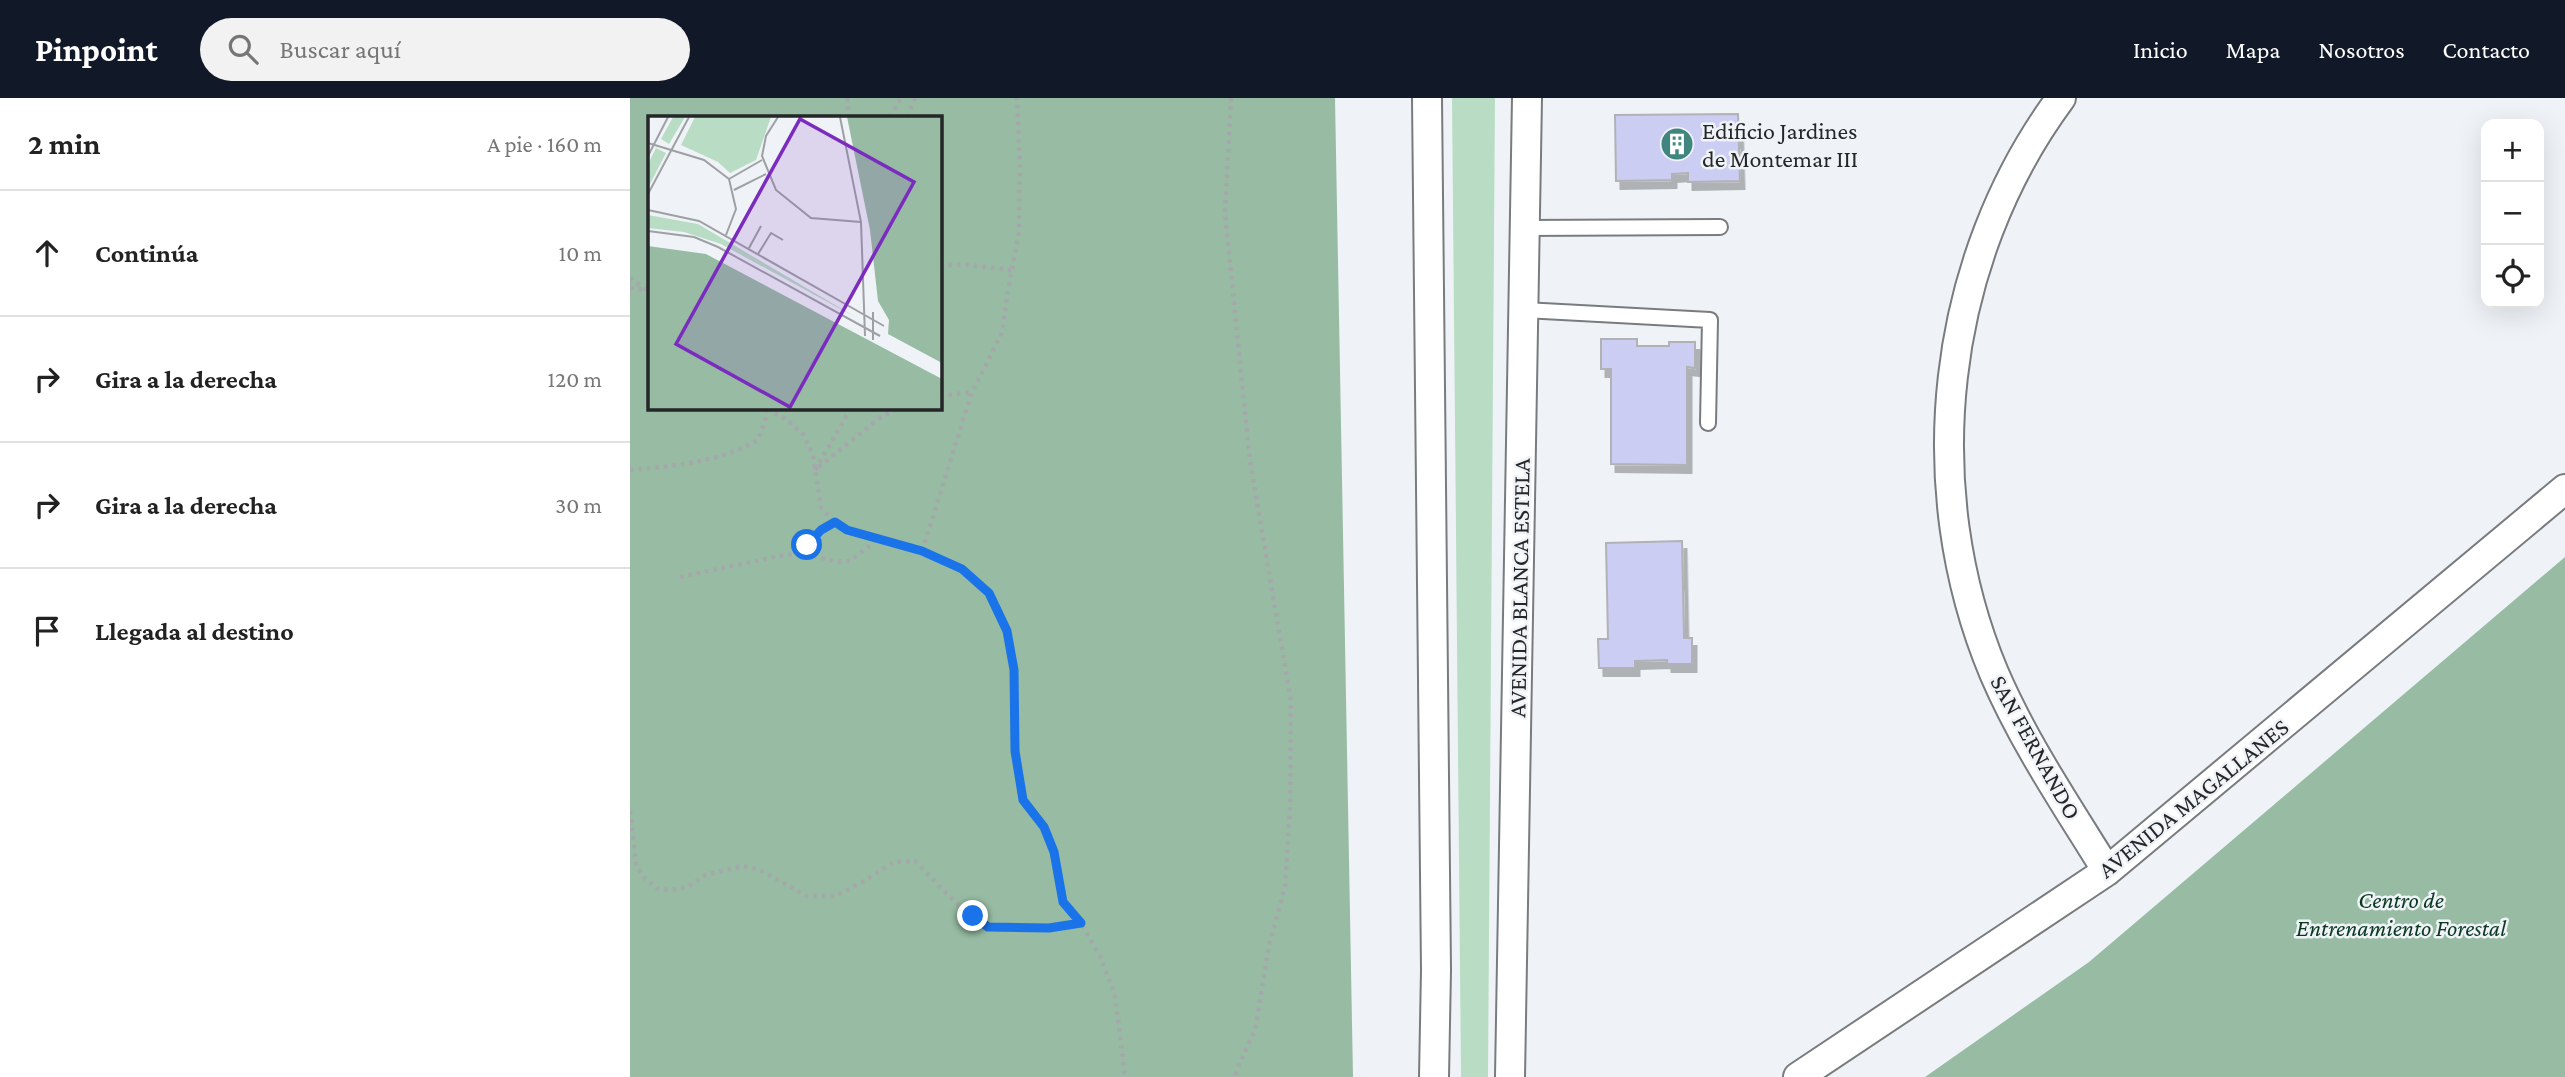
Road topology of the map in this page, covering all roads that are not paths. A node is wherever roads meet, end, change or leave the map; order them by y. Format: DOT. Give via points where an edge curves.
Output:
graph roads {
  1 [pos="1427,98"];
  2 [pos="1527,98"];
  3 [pos="2061,98"];
  4 [pos="1720,227"];
  5 [pos="1524,228"];
  6 [pos="1524,310"];
  7 [pos="1708,424"];
  8 [pos="2565,489"];
  9 [pos="2107,871"];
  10 [pos="1434,1077"];
  11 [pos="1510,1077"];
  12 [pos="1798,1077"];
  1 -- 10 [label="street"];
  2 -- 5 [label="street, AVENIDA BLANCA ESTELA"];
  3 -- 9 [label="street, SAN FERNANDO" via="2004,194 1971,283 1952,378 1950,478 1963,577 1993,671 2038,760"];
  4 -- 5 [label="lane"];
  5 -- 6 [label="street, AVENIDA BLANCA ESTELA"];
  6 -- 7 [label="lane" via="1710,320"];
  6 -- 11 [label="street, AVENIDA BLANCA ESTELA"];
  8 -- 9 [label="street, AVENIDA MAGALLANES"];
  9 -- 12 [label="street, AVENIDA MAGALLANES"];
}
